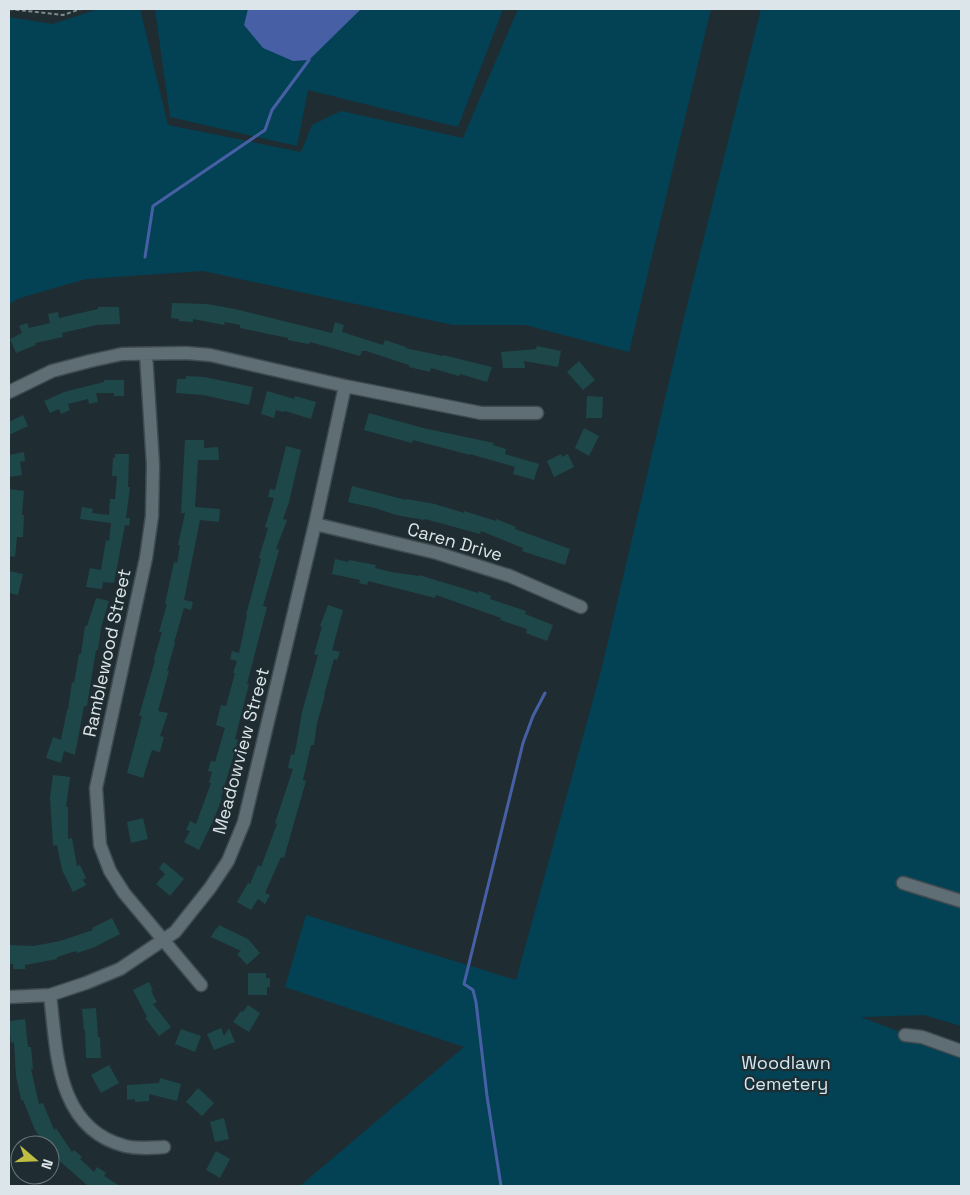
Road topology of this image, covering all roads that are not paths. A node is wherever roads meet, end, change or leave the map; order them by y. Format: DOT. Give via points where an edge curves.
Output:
graph roads {
  1 [pos="146,354"];
  2 [pos="344,386"];
  3 [pos="9,392"];
  4 [pos="537,413"];
  5 [pos="316,524"];
  6 [pos="581,607"];
  7 [pos="903,883"];
  8 [pos="961,901"];
  9 [pos="162,940"];
  10 [pos="200,985"];
  11 [pos="50,995"];
  12 [pos="9,997"];
  13 [pos="905,1035"];
  14 [pos="961,1051"];
  15 [pos="164,1147"];
  1 -- 2 [label="street" via="210,355"];
  1 -- 3 [label="street" via="122,354 80,363 52,371"];
  1 -- 9 [label="street, Ramblewood Street" via="154,465 152,516 146,558 96,788 100,845 110,871"];
  2 -- 4 [label="street" via="481,413"];
  2 -- 5 [label="street, Meadowview Street"];
  5 -- 6 [label="street, Caren Drive" via="437,553 510,576"];
  5 -- 9 [label="street, Meadowview Street" via="244,822 228,861 210,888 175,932"];
  7 -- 8 [label="street"];
  9 -- 10 [label="street, Ramblewood Street"];
  9 -- 11 [label="street, Meadowview Street" via="120,970"];
  11 -- 12 [label="street, Meadowview Street"];
  11 -- 15 [label="street" via="58,1062 71,1104 81,1119 100,1136 127,1146"];
  13 -- 14 [label="street"];
}
